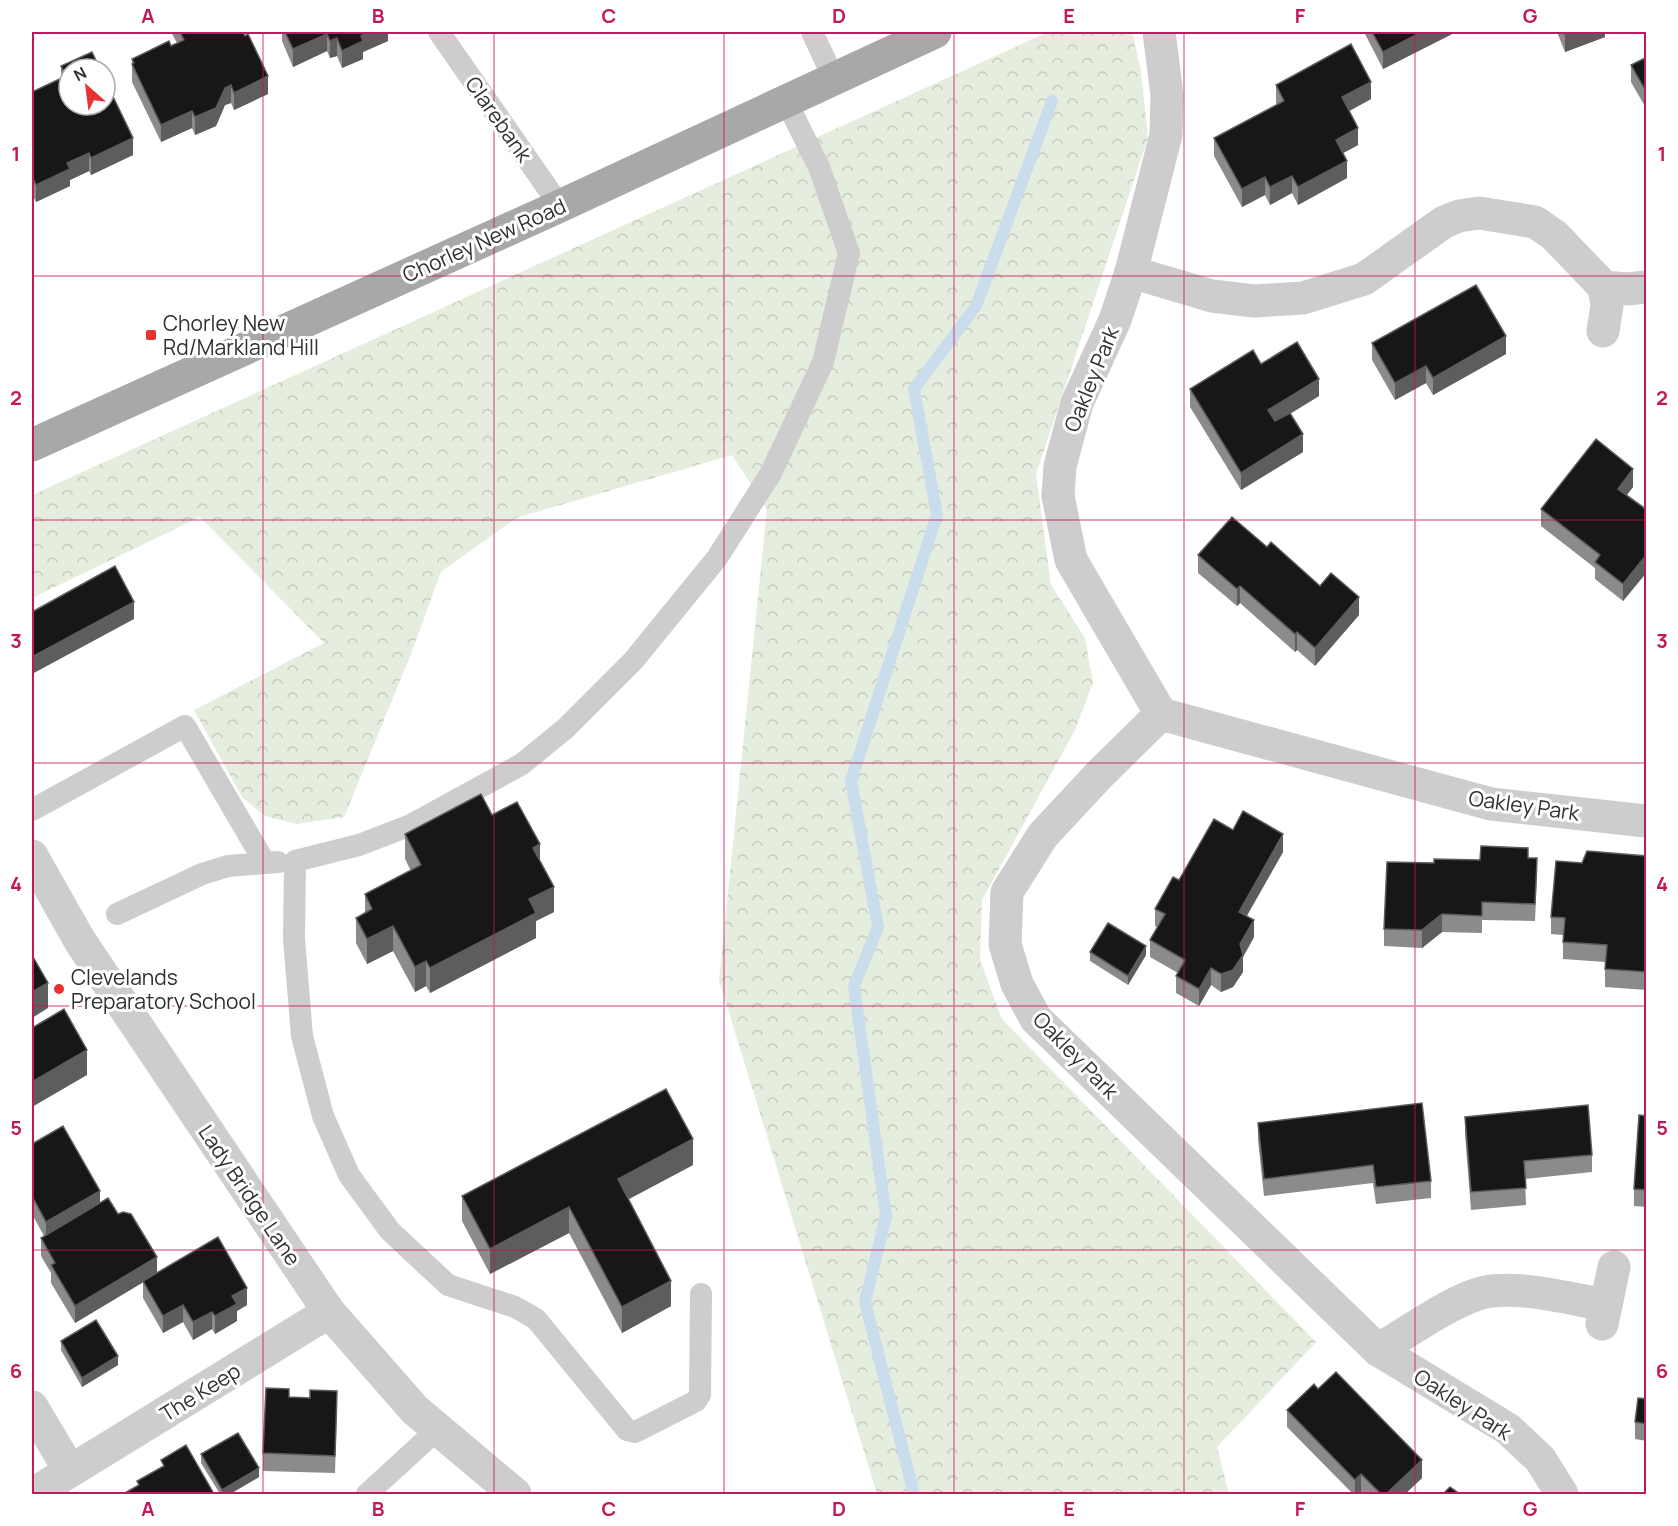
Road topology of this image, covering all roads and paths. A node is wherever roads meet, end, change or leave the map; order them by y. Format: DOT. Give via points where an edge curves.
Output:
graph roads {
  1 [pos="439,32"];
  2 [pos="812,32"];
  3 [pos="935,32"];
  4 [pos="1159,32"];
  5 [pos="834,79"];
  6 [pos="786,100"];
  7 [pos="560,206"];
  8 [pos="1131,273"];
  9 [pos="1647,286"];
  10 [pos="1604,287"];
  11 [pos="1603,331"];
  12 [pos="32,445"];
  13 [pos="1161,714"];
  14 [pos="32,810"];
  15 [pos="1647,821"];
  16 [pos="32,856"];
  17 [pos="295,861"];
  18 [pos="265,863"];
  19 [pos="117,914"];
  20 [pos="1614,1267"];
  21 [pos="701,1294"];
  22 [pos="329,1312"];
  23 [pos="1378,1350"];
  24 [pos="32,1407"];
  25 [pos="438,1430"];
  26 [pos="70,1471"];
  27 [pos="33,1494"];
  28 [pos="367,1494"];
  29 [pos="515,1494"];
  30 [pos="1562,1494"];
  1 -- 7 [label="lane, Clarebank"];
  2 -- 5 [label="lane"];
  3 -- 5 [label="main road, Chorley New Road"];
  4 -- 8 [label="street, Oakley Park" via="1167,95 1166,135"];
  5 -- 6 [label="main road, Chorley New Road"];
  6 -- 7 [label="main road, Chorley New Road"];
  6 -- 17 [label="lane" via="819,167 849,253 823,362 771,473 717,558 633,661 566,728 522,764 411,825 358,845"];
  7 -- 12 [label="main road, Chorley New Road"];
  8 -- 10 [label="street" via="1212,296 1254,301 1302,298 1364,279 1444,222 1479,213 1535,222 1554,235"];
  8 -- 13 [label="street, Oakley Park" via="1115,320 1077,403 1060,466 1058,496 1071,560"];
  9 -- 10 [label="street"];
  10 -- 11 [label="street" via="1607,305"];
  13 -- 15 [label="street, Oakley Park" via="1491,804"];
  13 -- 23 [label="street, Oakley Park" via="1043,835 1007,892 1005,944 1017,984 1036,1019"];
  14 -- 18 [label="lane" via="185,726"];
  16 -- 22 [label="street, Lady Bridge Lane" via="80,940"];
  17 -- 18 [label="lane"];
  17 -- 21 [label="lane" via="294,939 302,1036 323,1116 349,1175 390,1231 448,1285 515,1307 536,1319 627,1430 635,1432 696,1401 700,1395"];
  18 -- 19 [label="lane" via="228,866 202,874"];
  20 -- 23 [label="street" via="1604,1315 1518,1291 1491,1291 1463,1299"];
  22 -- 25 [label="street, Lady Bridge Lane" via="415,1410"];
  22 -- 26 [label="street, The Keep"];
  23 -- 30 [label="street, Oakley Park" via="1508,1429 1540,1459"];
  24 -- 26 [label="street"];
  25 -- 28 [label="lane"];
  25 -- 29 [label="street, Lady Bridge Lane"];
  26 -- 27 [label="street, The Keep"];
}
